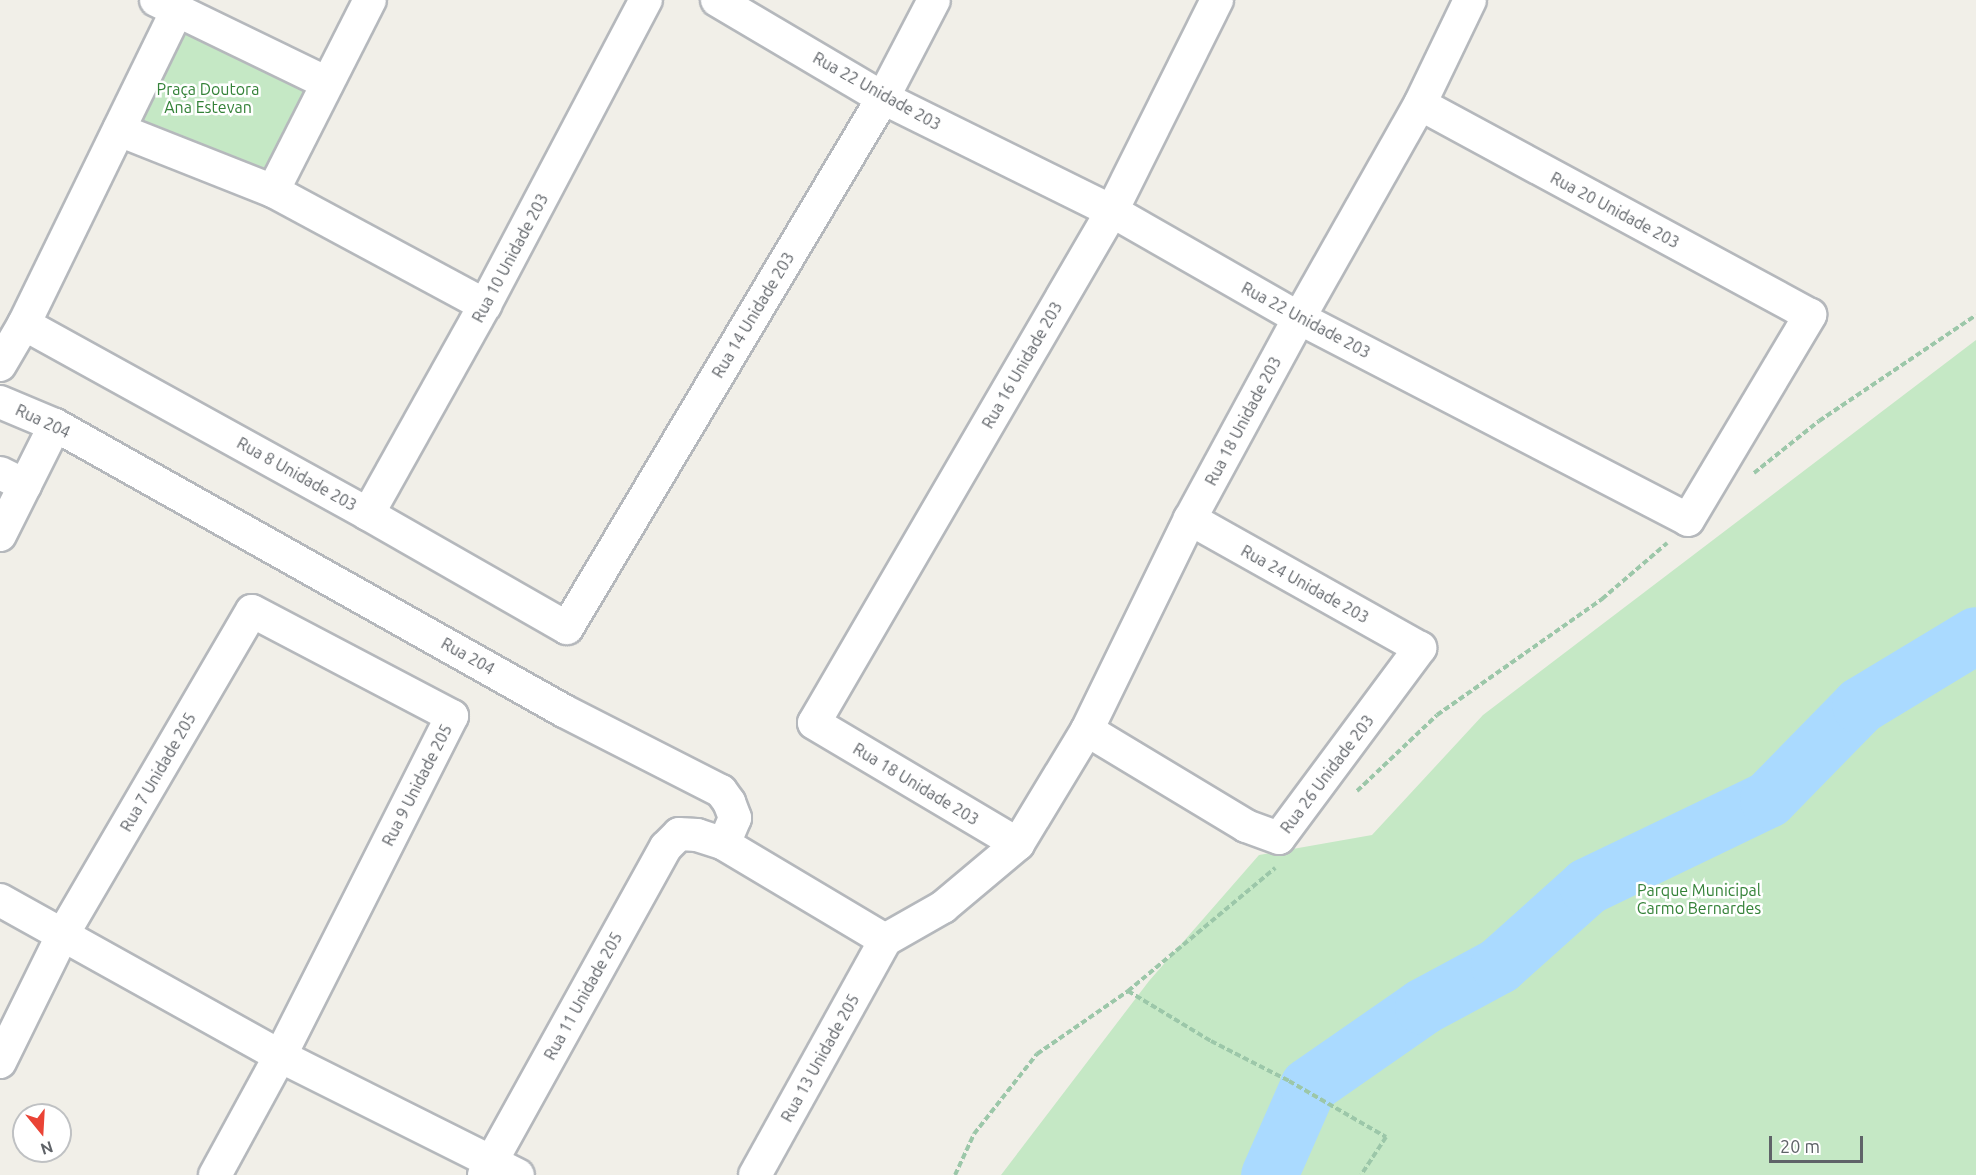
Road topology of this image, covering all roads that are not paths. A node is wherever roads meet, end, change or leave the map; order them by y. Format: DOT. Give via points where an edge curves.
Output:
graph roads {
  1 [pos="369,0"];
  2 [pos="646,0"];
  3 [pos="717,0"];
  4 [pos="934,0"];
  5 [pos="1217,0"];
  6 [pos="1470,0"];
  7 [pos="166,5"];
  8 [pos="327,83"];
  9 [pos="883,98"];
  10 [pos="1420,104"];
  11 [pos="119,130"];
  12 [pos="273,191"];
  13 [pos="1112,211"];
  14 [pos="485,305"];
  15 [pos="1810,315"];
  16 [pos="1299,318"];
  17 [pos="24,324"];
  18 [pos="0,365"];
  19 [pos="0,402"];
  20 [pos="55,425"];
  21 [pos="13,479"];
  22 [pos="368,514"];
  23 [pos="1190,519"];
  24 [pos="0,535"];
  25 [pos="252,611"];
  26 [pos="567,628"];
  27 [pos="1420,648"];
  28 [pos="814,723"];
  29 [pos="1087,730"];
  30 [pos="723,843"];
  31 [pos="1018,844"];
  32 [pos="0,900"];
  33 [pos="63,934"];
  34 [pos="885,940"];
  35 [pos="280,1056"];
  36 [pos="0,1062"];
  37 [pos="498,1170"];
  38 [pos="215,1175"];
  39 [pos="755,1175"];
  1 -- 8 [label="street"];
  2 -- 14 [label="street, Rua 10 Unidade 203"];
  3 -- 9 [label="street, Rua 22 Unidade 203"];
  4 -- 9 [label="street, Rua 14 Unidade 203"];
  5 -- 13 [label="street, Rua 16 Unidade 203"];
  6 -- 10 [label="street, Rua 18 Unidade 203"];
  7 -- 8 [label="street"];
  7 -- 11 [label="street"];
  8 -- 12 [label="street"];
  9 -- 13 [label="street, Rua 22 Unidade 203"];
  9 -- 26 [label="street, Rua 14 Unidade 203"];
  10 -- 15 [label="street, Rua 20 Unidade 203"];
  10 -- 16 [label="street, Rua 18 Unidade 203"];
  11 -- 12 [label="street"];
  11 -- 17 [label="street"];
  12 -- 14 [label="street"];
  13 -- 16 [label="street, Rua 22 Unidade 203"];
  13 -- 28 [label="street, Rua 16 Unidade 203"];
  14 -- 22 [label="street, Rua 10 Unidade 203"];
  15 -- 16 [label="street, Rua 22 Unidade 203" via="1688,520"];
  16 -- 23 [label="street, Rua 18 Unidade 203"];
  17 -- 18 [label="street"];
  17 -- 22 [label="street, Rua 8 Unidade 203"];
  19 -- 20 [label="street, Rua 204"];
  20 -- 21 [label="street"];
  20 -- 30 [label="street, Rua 204" via="564,711 721,791 735,818"];
  21 -- 24 [label="street"];
  22 -- 26 [label="street, Rua 8 Unidade 203"];
  23 -- 27 [label="street, Rua 24 Unidade 203"];
  23 -- 29 [label="street, Rua 18 Unidade 203"];
  25 -- 33 [label="street, Rua 7 Unidade 205"];
  25 -- 35 [label="street, Rua 9 Unidade 205" via="452,716"];
  27 -- 29 [label="street, Rua 26 Unidade 203" via="1279,838 1246,826"];
  28 -- 31 [label="street, Rua 18 Unidade 203"];
  29 -- 31 [label="street, Rua 18 Unidade 203"];
  30 -- 34 [label="street"];
  30 -- 37 [label="street, Rua 11 Unidade 205" via="679,834 666,847"];
  31 -- 34 [label="street, Rua 18 Unidade 203" via="943,907"];
  32 -- 33 [label="street"];
  33 -- 35 [label="street"];
  33 -- 36 [label="street, Rua 7 Unidade 205"];
  34 -- 39 [label="street, Rua 13 Unidade 205"];
  35 -- 37 [label="street, Rua 11 Unidade 205"];
  35 -- 38 [label="street, Rua 9 Unidade 205"];
}
